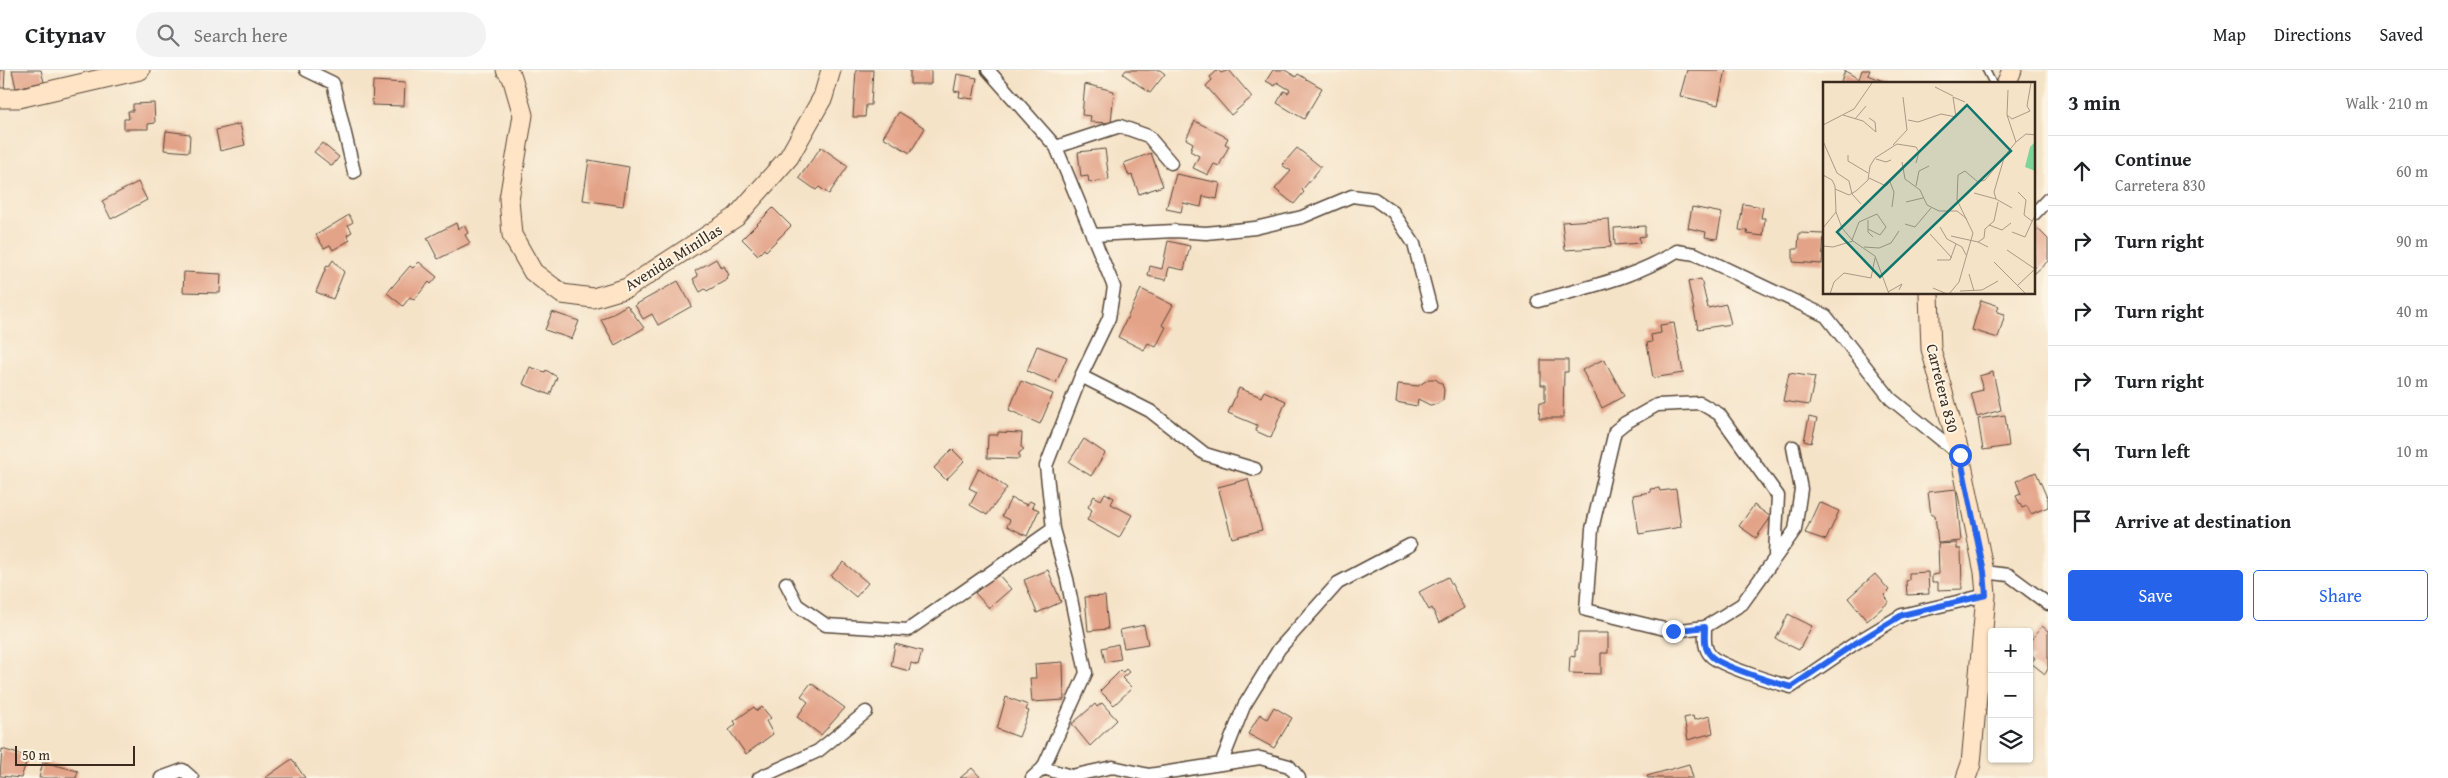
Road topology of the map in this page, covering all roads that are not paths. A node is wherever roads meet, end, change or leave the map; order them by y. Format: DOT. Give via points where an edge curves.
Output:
graph roads {
  1 [pos="140,70"];
  2 [pos="306,70"];
  3 [pos="506,70"];
  4 [pos="831,70"];
  5 [pos="988,70"];
  6 [pos="1986,70"];
  7 [pos="2012,70"];
  8 [pos="108,73"];
  9 [pos="1992,82"];
  10 [pos="2007,82"];
  11 [pos="0,98"];
  12 [pos="1056,147"];
  13 [pos="1171,163"];
  14 [pos="354,172"];
  15 [pos="2048,199"];
  16 [pos="2036,212"];
  17 [pos="1092,235"];
  18 [pos="1929,295"];
  19 [pos="1538,301"];
  20 [pos="1430,306"];
  21 [pos="1081,376"];
  22 [pos="1794,447"];
  23 [pos="1960,455"];
  24 [pos="1255,470"];
  25 [pos="1052,529"];
  26 [pos="1410,545"];
  27 [pos="1776,554"];
  28 [pos="1984,572"];
  29 [pos="786,583"];
  30 [pos="1986,595"];
  31 [pos="2048,604"];
  32 [pos="1705,627"];
  33 [pos="866,712"];
  34 [pos="1221,764"];
  35 [pos="1043,768"];
  36 [pos="161,778"];
  37 [pos="192,778"];
  38 [pos="759,778"];
  39 [pos="1032,778"];
  40 [pos="1299,778"];
  41 [pos="1966,778"];
  1 -- 8 [label="street"];
  2 -- 14 [label="street" via="333,83"];
  3 -- 4 [label="street, Avenida Minillas" via="512,77 523,114 509,199 512,235 533,272 562,294 593,298 627,288 736,217 789,157 823,97"];
  5 -- 12 [label="street"];
  6 -- 9 [label="lane"];
  7 -- 10 [label="street"];
  8 -- 11 [label="street" via="19,98"];
  12 -- 13 [label="street" via="1120,126 1148,136"];
  12 -- 17 [label="street"];
  15 -- 16 [label="street"];
  17 -- 20 [label="street" via="1175,231 1206,233 1255,228 1302,217 1352,196 1374,199 1393,212 1414,244"];
  17 -- 21 [label="street" via="1114,287 1109,318"];
  18 -- 23 [label="street, Carretera 830" via="1930,350"];
  19 -- 23 [label="street" via="1610,282 1646,269 1677,251 1695,254 1826,316 1890,399"];
  21 -- 24 [label="street" via="1150,411 1205,454"];
  21 -- 25 [label="street" via="1046,466"];
  22 -- 27 [label="street" via="1802,489 1795,530"];
  23 -- 28 [label="street, Carretera 830"];
  25 -- 29 [label="street" via="908,630 826,625 797,605"];
  25 -- 35 [label="street" via="1067,580 1086,672"];
  26 -- 34 [label="street" via="1338,583 1279,649 1244,706"];
  27 -- 32 [label="street" via="1742,604"];
  27 -- 32 [label="street" via="1778,496 1719,414 1700,403 1657,405 1615,431 1592,529 1586,610 1673,631"];
  28 -- 30 [label="street, Carretera 830"];
  28 -- 31 [label="street" via="2009,575"];
  30 -- 32 [label="street" via="1902,615 1791,687 1764,680 1712,657 1705,646"];
  30 -- 41 [label="street, Carretera 830" via="1971,764"];
  33 -- 38 [label="street" via="818,751"];
  34 -- 35 [label="street" via="1149,775 1113,767 1071,776"];
  34 -- 40 [label="street" via="1260,758 1289,766"];
  35 -- 39 [label="street"];
  36 -- 37 [label="street" via="183,770"];
}
